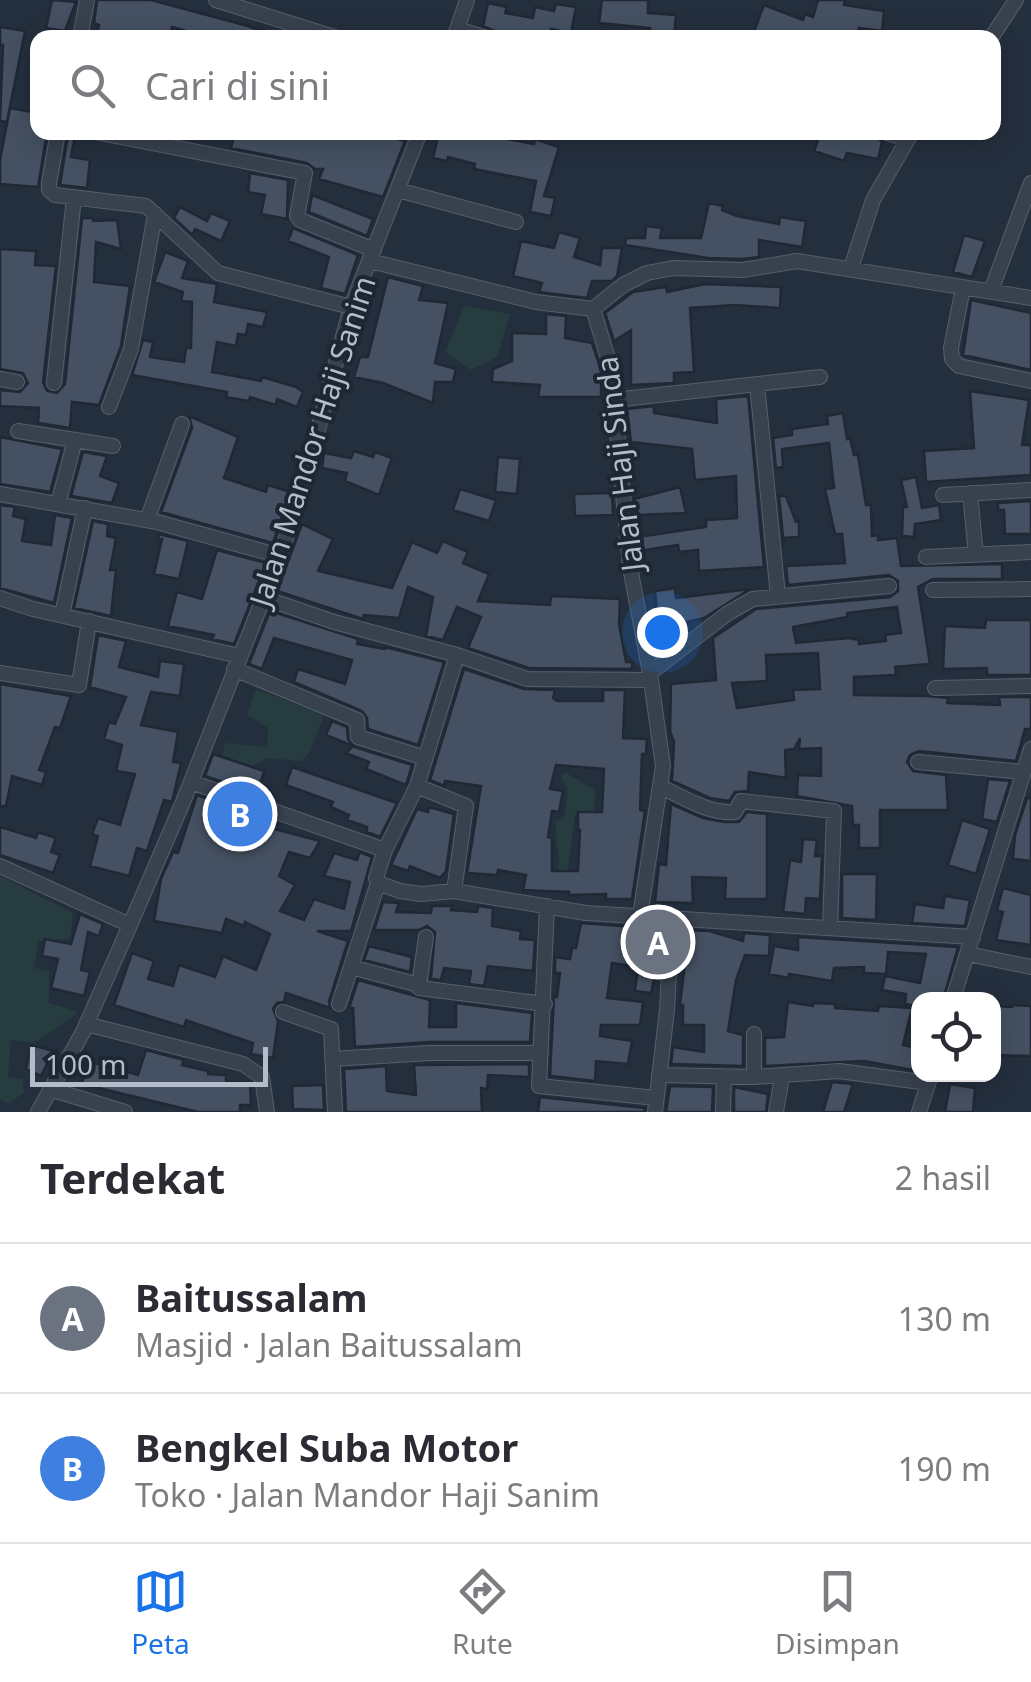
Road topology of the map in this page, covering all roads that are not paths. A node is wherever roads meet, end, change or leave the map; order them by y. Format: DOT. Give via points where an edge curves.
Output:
graph roads {
  1 [pos="87,0"];
  2 [pos="216,0"];
  3 [pos="278,0"];
  4 [pos="467,0"];
  5 [pos="1016,0"];
  6 [pos="274,19"];
  7 [pos="81,30"];
  8 [pos="310,30"];
  9 [pos="457,30"];
  10 [pos="996,30"];
  11 [pos="57,140"];
  12 [pos="137,140"];
  13 [pos="417,140"];
  14 [pos="907,140"];
  15 [pos="1031,183"];
  16 [pos="398,190"];
  17 [pos="74,198"];
  18 [pos="155,214"];
  19 [pos="516,222"];
  20 [pos="372,255"];
  21 [pos="851,268"];
  22 [pos="963,288"];
  23 [pos="991,291"];
  24 [pos="1031,298"];
  25 [pos="351,308"];
  26 [pos="592,309"];
  27 [pos="820,376"];
  28 [pos="0,379"];
  29 [pos="1031,381"];
  30 [pos="17,382"];
  31 [pos="54,383"];
  32 [pos="757,384"];
  33 [pos="614,400"];
  34 [pos="109,406"];
  35 [pos="182,424"];
  36 [pos="18,431"];
  37 [pos="75,440"];
  38 [pos="113,446"];
  39 [pos="1031,490"];
  40 [pos="970,493"];
  41 [pos="0,494"];
  42 [pos="943,496"];
  43 [pos="58,504"];
  44 [pos="85,508"];
  45 [pos="147,520"];
  46 [pos="1031,552"];
  47 [pos="976,555"];
  48 [pos="280,556"];
  49 [pos="926,557"];
  50 [pos="889,586"];
  51 [pos="1031,589"];
  52 [pos="933,590"];
  53 [pos="778,596"];
  54 [pos="0,598"];
  55 [pos="264,598"];
  56 [pos="62,615"];
  57 [pos="89,621"];
  58 [pos="457,656"];
  59 [pos="237,663"];
  60 [pos="0,673"];
  61 [pos="650,677"];
  62 [pos="1031,686"];
  63 [pos="935,688"];
  64 [pos="1031,749"];
  65 [pos="426,758"];
  66 [pos="918,762"];
  67 [pos="1024,772"];
  68 [pos="191,782"];
  69 [pos="417,786"];
  70 [pos="661,788"];
  71 [pos="385,850"];
  72 [pos="0,866"];
  73 [pos="378,882"];
  74 [pos="454,891"];
  75 [pos="547,906"];
  76 [pos="640,916"];
  77 [pos="672,918"];
  78 [pos="130,925"];
  79 [pos="830,928"];
  80 [pos="426,937"];
  81 [pos="973,937"];
  82 [pos="968,954"];
  83 [pos="351,967"];
  84 [pos="1031,967"];
  85 [pos="418,984"];
  86 [pos="956,992"];
  87 [pos="340,1004"];
  88 [pos="546,1004"];
  89 [pos="283,1012"];
  90 [pos="86,1024"];
  91 [pos="754,1034"];
  92 [pos="542,1054"];
  93 [pos="332,1059"];
  94 [pos="658,1075"];
  95 [pos="782,1076"];
  96 [pos="911,1077"];
  97 [pos="724,1078"];
  98 [pos="754,1078"];
  99 [pos="929,1082"];
  100 [pos="53,1090"];
  101 [pos="655,1105"];
  102 [pos="38,1112"];
  103 [pos="125,1112"];
  104 [pos="267,1112"];
  105 [pos="335,1112"];
  106 [pos="722,1112"];
  107 [pos="776,1112"];
  108 [pos="919,1112"];
  1 -- 7 [label="street"];
  2 -- 6 [label="street"];
  3 -- 6 [label="street"];
  4 -- 9 [label="street"];
  5 -- 10 [label="street"];
  6 -- 8 [label="street"];
  11 -- 17 [label="street" via="49,190"];
  12 -- 20 [label="street" via="305,173 300,220"];
  13 -- 16 [label="street, Jalan Mandor Haji Sanim"];
  14 -- 21 [label="street" via="874,200"];
  15 -- 23 [label="street"];
  16 -- 19 [label="street"];
  16 -- 20 [label="street, Jalan Mandor Haji Sanim"];
  17 -- 18 [label="street" via="133,202"];
  17 -- 31 [label="street"];
  18 -- 25 [label="street" via="218,273"];
  18 -- 34 [label="street" via="131,349"];
  20 -- 25 [label="street, Jalan Mandor Haji Sanim"];
  20 -- 26 [label="street" via="536,302"];
  21 -- 22 [label="street"];
  21 -- 26 [label="street" via="797,261 726,271 673,268 624,284"];
  22 -- 23 [label="street"];
  22 -- 29 [label="street" via="952,359"];
  23 -- 24 [label="street"];
  25 -- 48 [label="street, Jalan Mandor Haji Sanim"];
  26 -- 33 [label="street, Jalan Haji Sinda" via="605,341"];
  27 -- 32 [label="street"];
  28 -- 30 [label="street"];
  32 -- 33 [label="street"];
  32 -- 53 [label="street"];
  33 -- 61 [label="street, Jalan Haji Sinda" via="630,567"];
  35 -- 45 [label="street"];
  36 -- 37 [label="street"];
  37 -- 38 [label="street"];
  37 -- 43 [label="street"];
  39 -- 40 [label="street"];
  40 -- 42 [label="street"];
  40 -- 47 [label="street"];
  41 -- 43 [label="street"];
  43 -- 44 [label="street"];
  44 -- 45 [label="street"];
  44 -- 56 [label="street"];
  45 -- 48 [label="street"];
  46 -- 47 [label="street"];
  47 -- 49 [label="street"];
  48 -- 55 [label="street, Jalan Mandor Haji Sanim"];
  50 -- 53 [label="street"];
  51 -- 52 [label="street"];
  53 -- 61 [label="street" via="746,602"];
  54 -- 56 [label="street"];
  55 -- 58 [label="street"];
  55 -- 59 [label="street, Jalan Mandor Haji Sanim"];
  56 -- 57 [label="street"];
  57 -- 59 [label="street"];
  57 -- 60 [label="street" via="80,686"];
  58 -- 61 [label="street" via="527,678"];
  58 -- 65 [label="street"];
  59 -- 65 [label="street" via="357,720 358,737"];
  59 -- 68 [label="street, Jalan Mandor Haji Sanim"];
  61 -- 70 [label="street, Jalan Haji Sinda"];
  62 -- 63 [label="street"];
  64 -- 67 [label="street"];
  65 -- 69 [label="street"];
  66 -- 67 [label="street"];
  67 -- 81 [label="street"];
  68 -- 71 [label="street"];
  68 -- 78 [label="street, Jalan Mandor Haji Sanim"];
  69 -- 71 [label="street"];
  69 -- 74 [label="street" via="466,806"];
  70 -- 76 [label="street, Jalan Haji Sinda"];
  70 -- 79 [label="street" via="723,812 735,812 740,800 834,811"];
  71 -- 73 [label="street"];
  72 -- 78 [label="street"];
  73 -- 74 [label="street" via="421,894"];
  73 -- 83 [label="street"];
  74 -- 75 [label="street"];
  75 -- 76 [label="street"];
  75 -- 88 [label="street"];
  76 -- 77 [label="street"];
  77 -- 79 [label="street"];
  77 -- 94 [label="street"];
  78 -- 90 [label="street, Jalan Mandor Haji Sanim"];
  79 -- 81 [label="street"];
  80 -- 85 [label="street"];
  81 -- 82 [label="street"];
  82 -- 84 [label="street"];
  82 -- 86 [label="street"];
  83 -- 85 [label="street"];
  83 -- 87 [label="street"];
  85 -- 88 [label="street"];
  88 -- 92 [label="street"];
  89 -- 93 [label="street" via="331,1030"];
  90 -- 100 [label="street, Jalan Mandor Haji Sanim"];
  90 -- 104 [label="street" via="243,1064 262,1077"];
  91 -- 98 [label="street"];
  92 -- 93 [label="street"];
  92 -- 101 [label="street" via="542,1088"];
  93 -- 105 [label="street"];
  94 -- 97 [label="street"];
  94 -- 101 [label="street"];
  95 -- 96 [label="street" via="839,1071"];
  95 -- 98 [label="street"];
  95 -- 107 [label="street"];
  97 -- 98 [label="street"];
  97 -- 106 [label="street"];
  99 -- 108 [label="street"];
  100 -- 102 [label="street, Jalan Mandor Haji Sanim"];
  100 -- 103 [label="street"];
}
